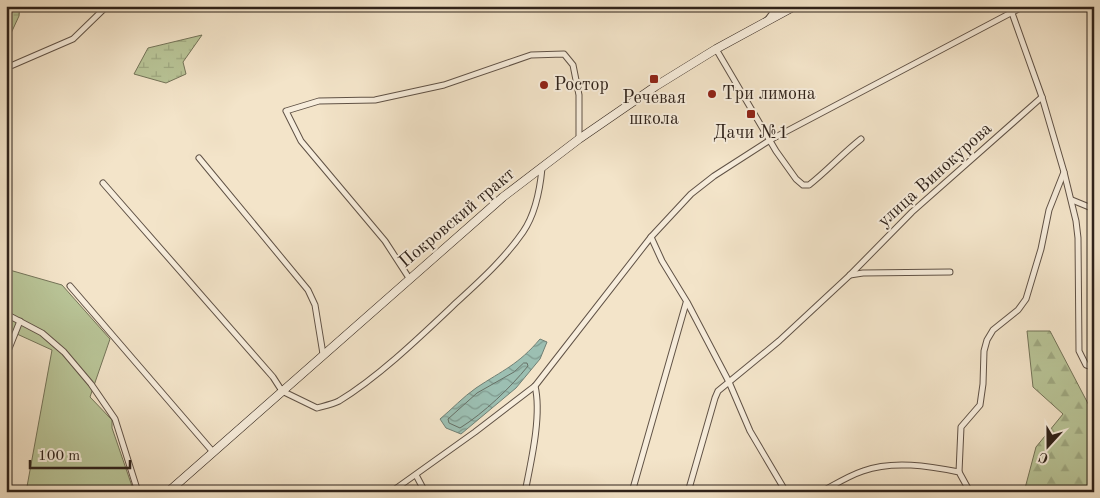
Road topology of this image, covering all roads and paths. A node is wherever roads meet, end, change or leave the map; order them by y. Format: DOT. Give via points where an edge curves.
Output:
graph roads {
  1 [pos="107,6"];
  2 [pos="778,6"];
  3 [pos="795,6"];
  4 [pos="1024,6"];
  5 [pos="1012,13"];
  6 [pos="766,22"];
  7 [pos="716,49"];
  8 [pos="6,68"];
  9 [pos="1042,97"];
  10 [pos="579,139"];
  11 [pos="861,139"];
  12 [pos="770,140"];
  13 [pos="199,158"];
  14 [pos="542,166"];
  15 [pos="1064,172"];
  16 [pos="103,183"];
  17 [pos="1072,200"];
  18 [pos="1094,209"];
  19 [pos="651,237"];
  20 [pos="950,272"];
  21 [pos="850,275"];
  22 [pos="410,278"];
  23 [pos="70,286"];
  24 [pos="686,302"];
  25 [pos="6,314"];
  26 [pos="20,321"];
  27 [pos="324,354"];
  28 [pos="6,356"];
  29 [pos="1094,368"];
  30 [pos="729,382"];
  31 [pos="535,386"];
  32 [pos="282,391"];
  33 [pos="213,452"];
  34 [pos="959,472"];
  35 [pos="416,475"];
  36 [pos="138,492"];
  37 [pos="168,492"];
  38 [pos="391,492"];
  39 [pos="425,492"];
  40 [pos="525,492"];
  41 [pos="632,492"];
  42 [pos="688,492"];
  43 [pos="786,492"];
  44 [pos="821,492"];
  45 [pos="970,492"];
  1 -- 8 [label="street" via="73,39"];
  2 -- 6 [label="street"];
  3 -- 6 [label="main road, Покровский тракт"];
  4 -- 5 [label="street"];
  5 -- 9 [label="street"];
  5 -- 12 [label="street"];
  6 -- 7 [label="main road, Покровский тракт"];
  7 -- 10 [label="main road, Покровский тракт"];
  7 -- 12 [label="street"];
  9 -- 15 [label="street"];
  9 -- 21 [label="street, улица Винокурова" via="912,212"];
  10 -- 14 [label="main road, Покровский тракт"];
  10 -- 22 [label="street" via="579,95 573,65 564,54 531,55 444,85 375,100 319,101 286,111 301,141 385,241"];
  11 -- 12 [label="street" via="809,186 796,180"];
  12 -- 19 [label="street" via="691,194"];
  13 -- 27 [label="street" via="308,290 315,305"];
  14 -- 22 [label="main road, Покровский тракт"];
  14 -- 32 [label="street" via="535,208 523,232 495,266 431,327 337,402 317,408"];
  15 -- 17 [label="street"];
  15 -- 34 [label="street" via="1049,210 1026,299 1018,310 993,330 987,340 980,404 961,427"];
  16 -- 32 [label="street"];
  17 -- 18 [label="street"];
  17 -- 29 [label="street" via="1078,238 1079,351 1086,364"];
  19 -- 24 [label="street"];
  19 -- 31 [label="street"];
  20 -- 21 [label="street"];
  21 -- 30 [label="street, улица Винокурова"];
  22 -- 27 [label="main road, Покровский тракт"];
  23 -- 33 [label="street"];
  24 -- 30 [label="street"];
  24 -- 41 [label="street"];
  25 -- 26 [label="street"];
  26 -- 28 [label="street"];
  26 -- 36 [label="street" via="42,333 64,352 108,407 115,419"];
  27 -- 32 [label="main road, Покровский тракт"];
  30 -- 42 [label="street, улица Винокурова" via="715,398"];
  30 -- 43 [label="street" via="750,431"];
  31 -- 35 [label="street"];
  31 -- 40 [label="street" via="537,414"];
  32 -- 33 [label="main road, Покровский тракт"];
  33 -- 37 [label="main road, Покровский тракт"];
  34 -- 44 [label="street" via="892,465 863,470"];
  34 -- 45 [label="street"];
  35 -- 38 [label="street"];
  35 -- 39 [label="street"];
}
